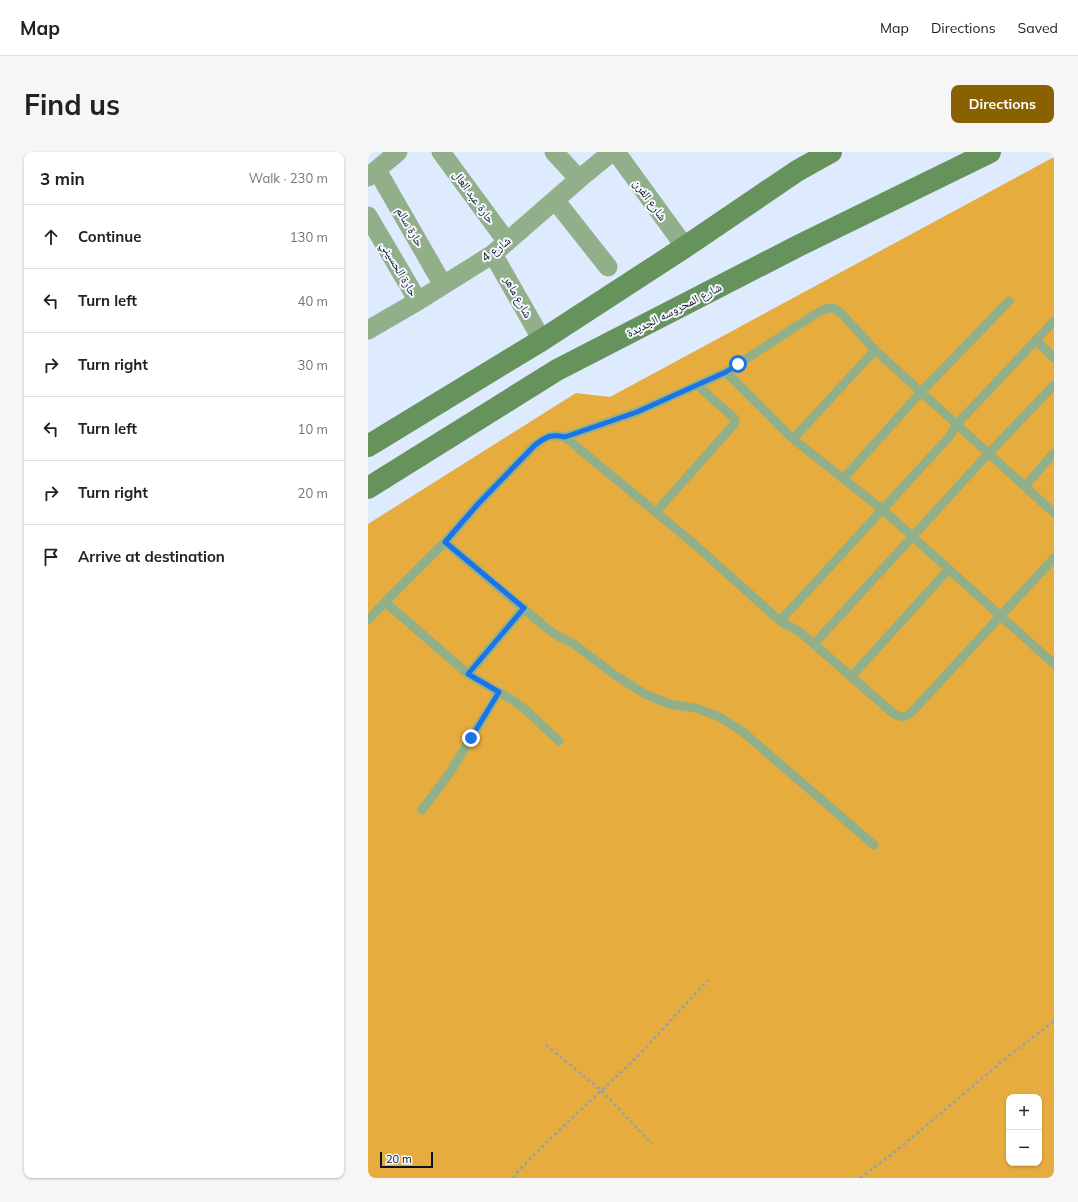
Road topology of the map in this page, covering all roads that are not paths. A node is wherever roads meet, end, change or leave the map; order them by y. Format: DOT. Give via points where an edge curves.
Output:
graph roads {
  1 [pos="398,152"];
  2 [pos="441,152"];
  3 [pos="554,152"];
  4 [pos="612,152"];
  5 [pos="616,152"];
  6 [pos="831,152"];
  7 [pos="990,152"];
  8 [pos="375,166"];
  9 [pos="579,179"];
  10 [pos="554,200"];
  11 [pos="368,216"];
  12 [pos="685,247"];
  13 [pos="500,248"];
  14 [pos="608,267"];
  15 [pos="443,285"];
  16 [pos="418,301"];
  17 [pos="1009,301"];
  18 [pos="1054,321"];
  19 [pos="368,330"];
  20 [pos="542,340"];
  21 [pos="1036,340"];
  22 [pos="875,350"];
  23 [pos="1054,358"];
  24 [pos="726,372"];
  25 [pos="1054,385"];
  26 [pos="697,386"];
  27 [pos="921,392"];
  28 [pos="957,424"];
  29 [pos="565,437"];
  30 [pos="793,439"];
  31 [pos="368,446"];
  32 [pos="1054,453"];
  33 [pos="988,454"];
  34 [pos="842,479"];
  35 [pos="1025,486"];
  36 [pos="368,488"];
  37 [pos="883,510"];
  38 [pos="656,512"];
  39 [pos="1054,513"];
  40 [pos="912,536"];
  41 [pos="445,542"];
  42 [pos="1054,558"];
  43 [pos="949,569"];
  44 [pos="385,602"];
  45 [pos="524,608"];
  46 [pos="1001,617"];
  47 [pos="368,620"];
  48 [pos="780,621"];
  49 [pos="814,644"];
  50 [pos="1054,664"];
  51 [pos="468,674"];
  52 [pos="851,677"];
  53 [pos="499,692"];
  54 [pos="559,741"];
  55 [pos="422,810"];
  56 [pos="874,845"];
  1 -- 8 [label="street"];
  2 -- 13 [label="street, حارة عبد العال"];
  3 -- 9 [label="street"];
  4 -- 9 [label="street, شارع 4"];
  5 -- 12 [label="street, شارع الفرن"];
  6 -- 12 [label="main road" via="797,171"];
  7 -- 36 [label="main road, شارع المحروسه الجديدة" via="798,246 557,370"];
  8 -- 15 [label="street, حارة سالم"];
  9 -- 10 [label="street, شارع 4"];
  10 -- 13 [label="street, شارع 4"];
  10 -- 14 [label="street"];
  11 -- 16 [label="street, حارة الحسيني"];
  12 -- 20 [label="main road"];
  13 -- 15 [label="street, شارع 4"];
  13 -- 20 [label="street, شارع ماهر"];
  15 -- 16 [label="street, شارع 4"];
  16 -- 19 [label="street, شارع 4"];
  17 -- 27 [label="lane"];
  18 -- 21 [label="lane"];
  20 -- 31 [label="main road"];
  21 -- 23 [label="lane"];
  21 -- 28 [label="lane"];
  22 -- 24 [label="lane" via="841,313 831,308 817,313"];
  22 -- 27 [label="lane"];
  22 -- 30 [label="lane"];
  24 -- 26 [label="lane"];
  24 -- 30 [label="lane"];
  25 -- 33 [label="lane"];
  26 -- 29 [label="lane" via="637,412"];
  26 -- 38 [label="lane" via="734,418 735,423"];
  27 -- 28 [label="lane"];
  27 -- 34 [label="lane"];
  28 -- 33 [label="lane"];
  28 -- 37 [label="lane"];
  29 -- 38 [label="lane"];
  29 -- 41 [label="lane" via="550,436 535,445"];
  30 -- 34 [label="lane"];
  32 -- 35 [label="lane"];
  33 -- 35 [label="lane"];
  33 -- 40 [label="lane"];
  34 -- 37 [label="lane"];
  35 -- 39 [label="lane"];
  37 -- 40 [label="lane"];
  37 -- 48 [label="lane"];
  38 -- 48 [label="lane"];
  40 -- 43 [label="lane"];
  40 -- 49 [label="lane"];
  41 -- 44 [label="lane"];
  41 -- 45 [label="lane"];
  42 -- 46 [label="lane"];
  43 -- 46 [label="lane"];
  43 -- 52 [label="lane"];
  44 -- 47 [label="lane"];
  44 -- 51 [label="lane"];
  45 -- 51 [label="lane"];
  45 -- 56 [label="lane" via="556,635 574,644 645,694 669,704 695,708 718,716 743,732"];
  46 -- 50 [label="lane"];
  46 -- 52 [label="lane" via="906,717 894,714"];
  48 -- 49 [label="lane" via="800,632"];
  49 -- 52 [label="lane"];
  51 -- 53 [label="lane"];
  53 -- 54 [label="lane" via="527,711"];
  53 -- 55 [label="lane" via="449,774"];
}
